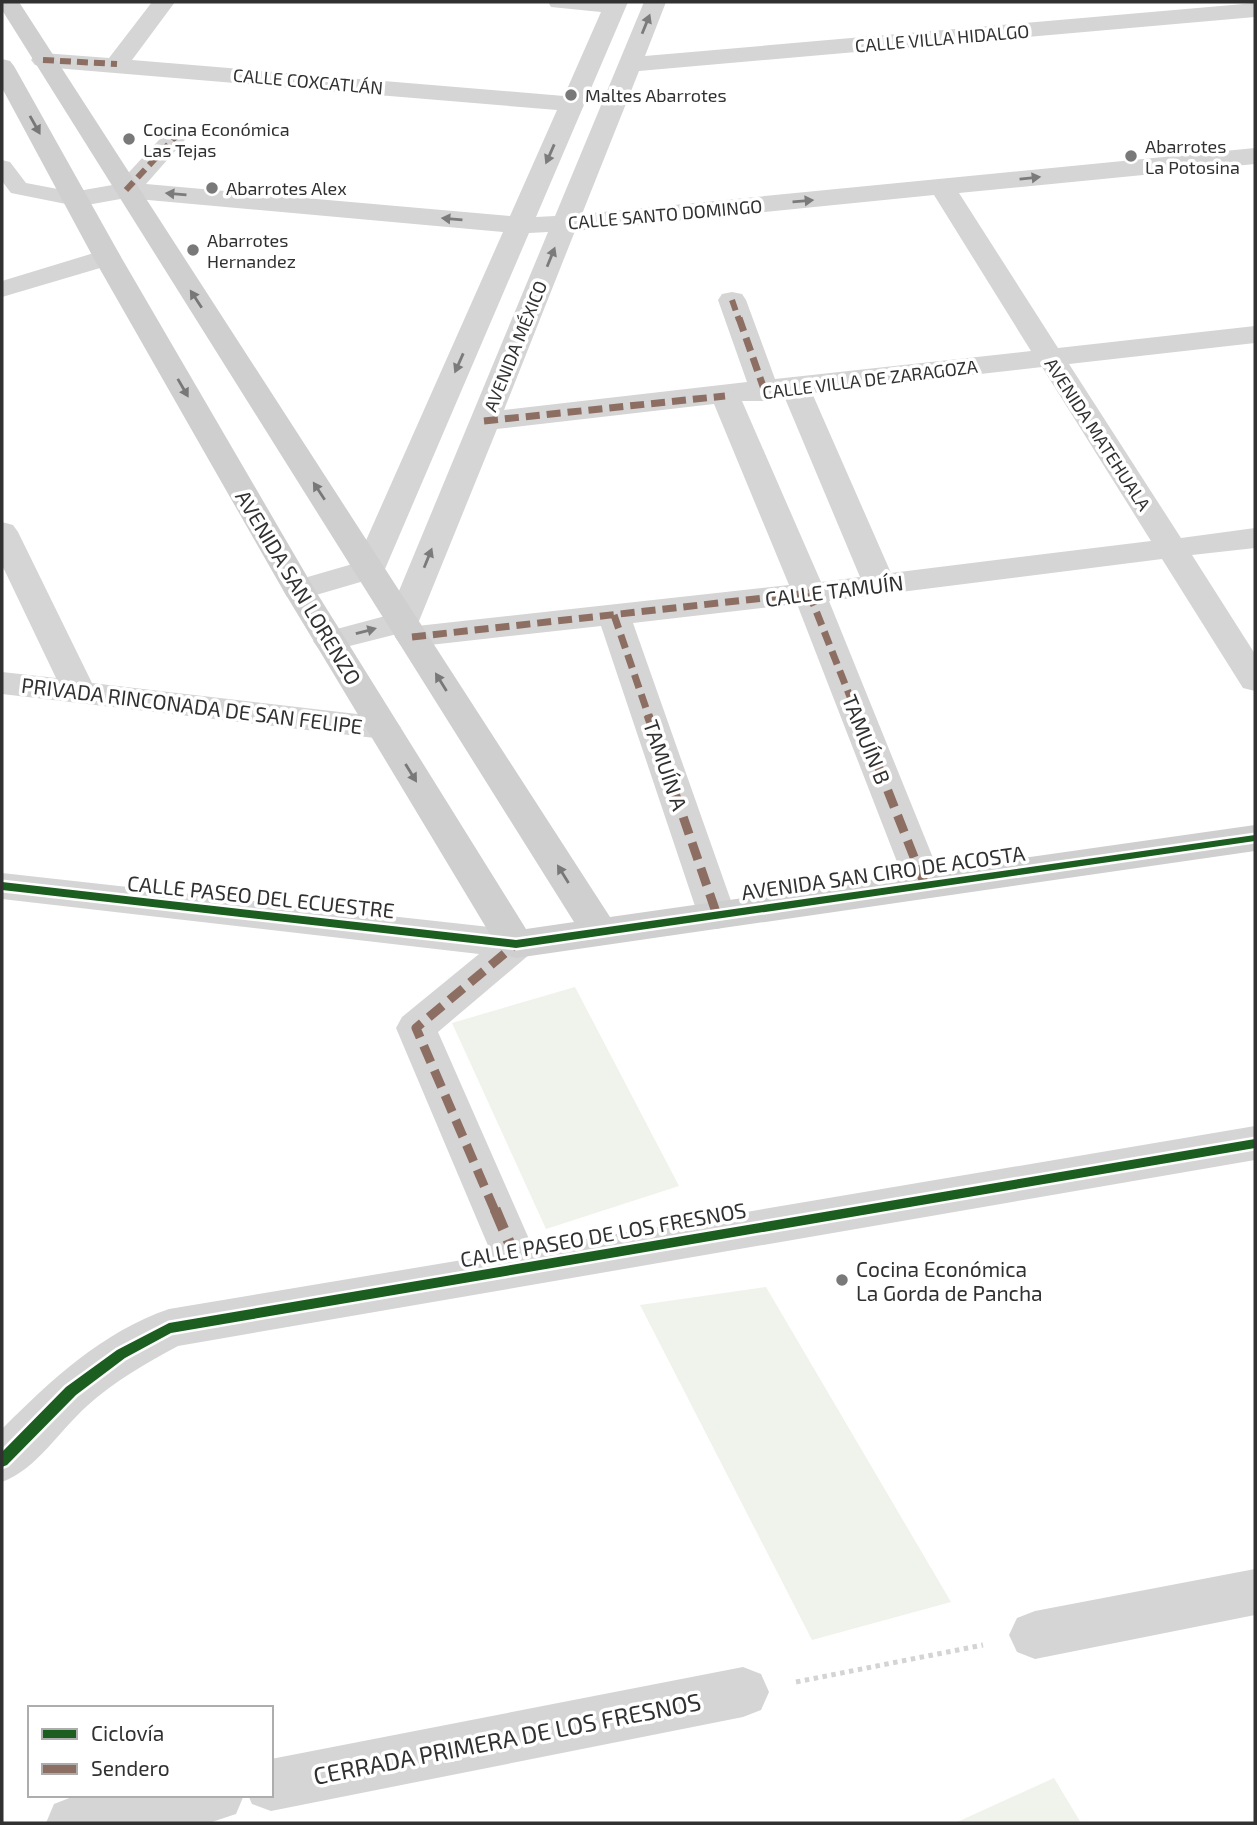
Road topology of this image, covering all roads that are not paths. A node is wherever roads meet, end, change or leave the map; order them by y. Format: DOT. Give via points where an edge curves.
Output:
graph roads {
  1 [pos="8,2"];
  2 [pos="164,2"];
  3 [pos="559,2"];
  4 [pos="656,2"];
  5 [pos="616,4"];
  6 [pos="1255,10"];
  7 [pos="43,60"];
  8 [pos="117,64"];
  9 [pos="629,65"];
  10 [pos="2,66"];
  11 [pos="572,104"];
  12 [pos="179,133"];
  13 [pos="1255,156"];
  14 [pos="2,167"];
  15 [pos="942,187"];
  16 [pos="126,190"];
  17 [pos="76,199"];
  18 [pos="565,224"];
  19 [pos="519,225"];
  20 [pos="107,257"];
  21 [pos="68,267"];
  22 [pos="2,268"];
  23 [pos="2,289"];
  24 [pos="732,300"];
  25 [pos="1255,334"];
  26 [pos="1050,358"];
  27 [pos="780,390"];
  28 [pos="725,396"];
  29 [pos="484,421"];
  30 [pos="2,532"];
  31 [pos="1255,538"];
  32 [pos="1172,548"];
  33 [pos="369,569"];
  34 [pos="880,584"];
  35 [pos="299,590"];
  36 [pos="809,593"];
  37 [pos="614,615"];
  38 [pos="407,629"];
  39 [pos="330,641"];
  40 [pos="1255,680"];
  41 [pos="2,682"];
  42 [pos="79,691"];
  43 [pos="383,728"];
  44 [pos="1255,838"];
  45 [pos="925,886"];
  46 [pos="7,896"];
  47 [pos="717,915"];
  48 [pos="600,932"];
  49 [pos="516,944"];
  50 [pos="1255,1143"];
  51 [pos="520,1268"];
  52 [pos="2,1461"];
  53 [pos="1255,1592"];
  54 [pos="1035,1635"];
  55 [pos="743,1692"];
  56 [pos="273,1785"];
  57 [pos="207,1797"];
  58 [pos="73,1823"];
  1 -- 7 [label="street"];
  2 -- 8 [label="street"];
  3 -- 5 [label="street"];
  9 -- 4 [label="street, AVENIDA MÉXICO, one-way"];
  5 -- 11 [label="street"];
  6 -- 9 [label="street, CALLE VILLA HIDALGO"];
  7 -- 8 [label="street, CALLE COXCATLÁN"];
  7 -- 16 [label="street"];
  8 -- 11 [label="street, CALLE COXCATLÁN"];
  9 -- 18 [label="street, AVENIDA MÉXICO"];
  10 -- 17 [label="street, AVENIDA SAN LORENZO, one-way"];
  11 -- 19 [label="street, one-way"];
  12 -- 16 [label="street"];
  15 -- 13 [label="street, CALLE SANTO DOMINGO, one-way"];
  14 -- 17 [label="lane" via="19,188"];
  18 -- 15 [label="street, CALLE SANTO DOMINGO, one-way"];
  15 -- 26 [label="street, AVENIDA MATEHUALA"];
  16 -- 17 [label="street, CALLE SANTO DOMINGO"];
  19 -- 16 [label="street, CALLE SANTO DOMINGO, one-way"];
  33 -- 16 [label="street, one-way"];
  17 -- 20 [label="street, AVENIDA SAN LORENZO"];
  18 -- 19 [label="street, CALLE SANTO DOMINGO"];
  29 -- 18 [label="street, AVENIDA MÉXICO, one-way"];
  19 -- 33 [label="street, one-way"];
  20 -- 21 [label="street"];
  20 -- 35 [label="street, AVENIDA SAN LORENZO, one-way"];
  21 -- 22 [label="street" via="30,263"];
  21 -- 23 [label="street"];
  24 -- 27 [label="street"];
  25 -- 26 [label="street, CALLE VILLA DE ZARAGOZA"];
  26 -- 27 [label="street, CALLE VILLA DE ZARAGOZA"];
  26 -- 32 [label="street, AVENIDA MATEHUALA"];
  27 -- 28 [label="street, CALLE VILLA DE ZARAGOZA"];
  27 -- 34 [label="street"];
  28 -- 29 [label="street, CALLE VILLA DE ZARAGOZA"];
  28 -- 36 [label="street, TAMUÍN B"];
  38 -- 29 [label="street, AVENIDA MÉXICO, one-way"];
  30 -- 42 [label="street"];
  31 -- 32 [label="street, CALLE TAMUÍN"];
  32 -- 34 [label="street, CALLE TAMUÍN"];
  32 -- 40 [label="street, AVENIDA MATEHUALA"];
  33 -- 35 [label="street"];
  33 -- 38 [label="street"];
  34 -- 36 [label="street, CALLE TAMUÍN"];
  35 -- 39 [label="street, AVENIDA SAN LORENZO"];
  36 -- 37 [label="street, CALLE TAMUÍN"];
  36 -- 45 [label="street, TAMUÍN B"];
  37 -- 38 [label="street, CALLE TAMUÍN"];
  37 -- 47 [label="street, TAMUÍN A"];
  39 -- 38 [label="street, one-way"];
  48 -- 38 [label="street, one-way"];
  39 -- 43 [label="street, AVENIDA SAN LORENZO"];
  41 -- 42 [label="street, PRIVADA RINCONADA DE SAN FELIPE"];
  42 -- 43 [label="street, PRIVADA RINCONADA DE SAN FELIPE"];
  43 -- 49 [label="street, AVENIDA SAN LORENZO, one-way"];
  44 -- 45 [label="street, AVENIDA SAN CIRO DE ACOSTA"];
  45 -- 47 [label="street, AVENIDA SAN CIRO DE ACOSTA"];
  46 -- 49 [label="street, CALLE PASEO DEL ECUESTRE"];
  47 -- 48 [label="street, AVENIDA SAN CIRO DE ACOSTA"];
  48 -- 49 [label="street, AVENIDA SAN CIRO DE ACOSTA"];
  49 -- 51 [label="street" via="416,1028"];
  50 -- 51 [label="street, CALLE PASEO DE LOS FRESNOS"];
  51 -- 52 [label="street, CALLE PASEO DE LOS FRESNOS" via="169,1328 121,1354 71,1391"];
  53 -- 54 [label="street"];
  55 -- 56 [label="street, CERRADA PRIMERA DE LOS FRESNOS"];
  57 -- 58 [label="street"];
}
